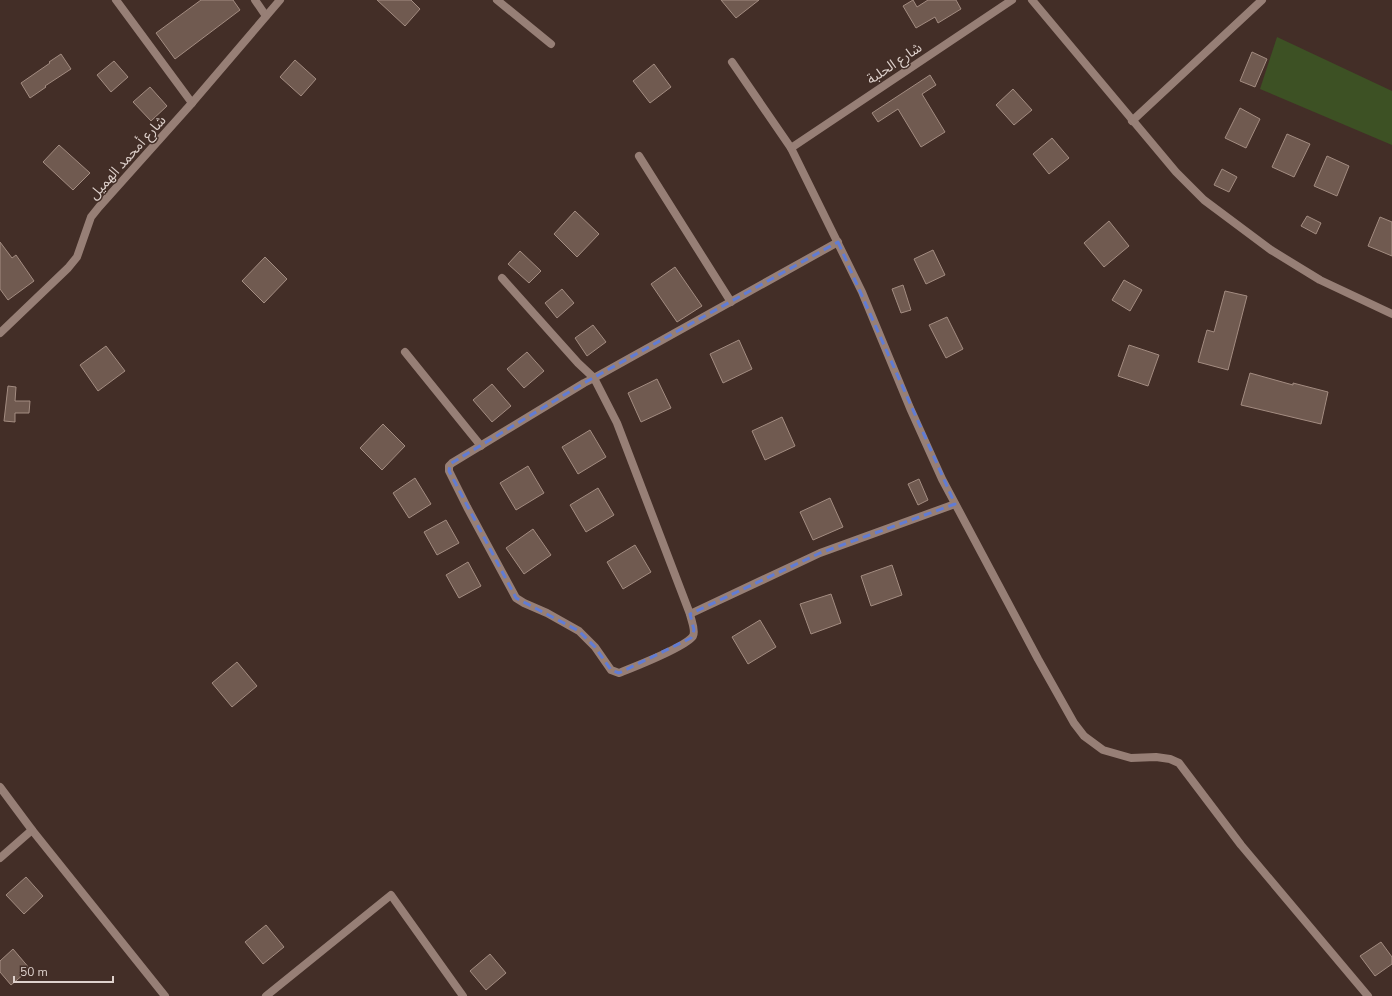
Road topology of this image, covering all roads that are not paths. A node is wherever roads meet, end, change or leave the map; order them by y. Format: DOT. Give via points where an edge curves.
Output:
graph roads {
  1 [pos="116,0"];
  2 [pos="255,0"];
  3 [pos="280,0"];
  4 [pos="497,0"];
  5 [pos="1012,0"];
  6 [pos="1032,0"];
  7 [pos="1262,0"];
  8 [pos="266,16"];
  9 [pos="551,44"];
  10 [pos="732,62"];
  11 [pos="192,103"];
  12 [pos="1132,121"];
  13 [pos="791,148"];
  14 [pos="639,156"];
  15 [pos="838,242"];
  16 [pos="502,278"];
  17 [pos="731,302"];
  18 [pos="1392,314"];
  19 [pos="0,333"];
  20 [pos="405,352"];
  21 [pos="594,378"];
  22 [pos="481,446"];
  23 [pos="955,504"];
  24 [pos="690,614"];
  25 [pos="0,787"];
  26 [pos="32,830"];
  27 [pos="0,858"];
  28 [pos="165,996"];
  29 [pos="266,996"];
  30 [pos="463,996"];
  31 [pos="1368,996"];
  1 -- 11 [label="street"];
  2 -- 8 [label="street"];
  3 -- 8 [label="street, شارع أمحمد الهميل"];
  4 -- 9 [label="street"];
  5 -- 13 [label="street, شارع الحلبة"];
  6 -- 12 [label="street"];
  7 -- 12 [label="street"];
  8 -- 11 [label="street, شارع أمحمد الهميل"];
  10 -- 13 [label="street"];
  11 -- 19 [label="street, شارع أمحمد الهميل" via="91,217 73,262"];
  12 -- 18 [label="street" via="1204,200 1272,250 1320,280"];
  13 -- 15 [label="street"];
  14 -- 17 [label="street"];
  15 -- 17 [label="street"];
  15 -- 23 [label="street" via="865,299 913,415"];
  16 -- 21 [label="street"];
  17 -- 21 [label="street"];
  20 -- 22 [label="street"];
  21 -- 22 [label="street"];
  21 -- 24 [label="street" via="617,423"];
  22 -- 24 [label="street" via="452,462 449,471 516,598 579,631 595,647 611,670 619,673 691,638 694,630"];
  23 -- 24 [label="street" via="820,553"];
  23 -- 31 [label="street" via="1038,659 1084,736 1103,750 1115,754 1131,758 1156,757 1179,763 1241,845"];
  25 -- 26 [label="street"];
  26 -- 27 [label="street"];
  26 -- 28 [label="street"];
  29 -- 30 [label="street" via="391,895"];
}
